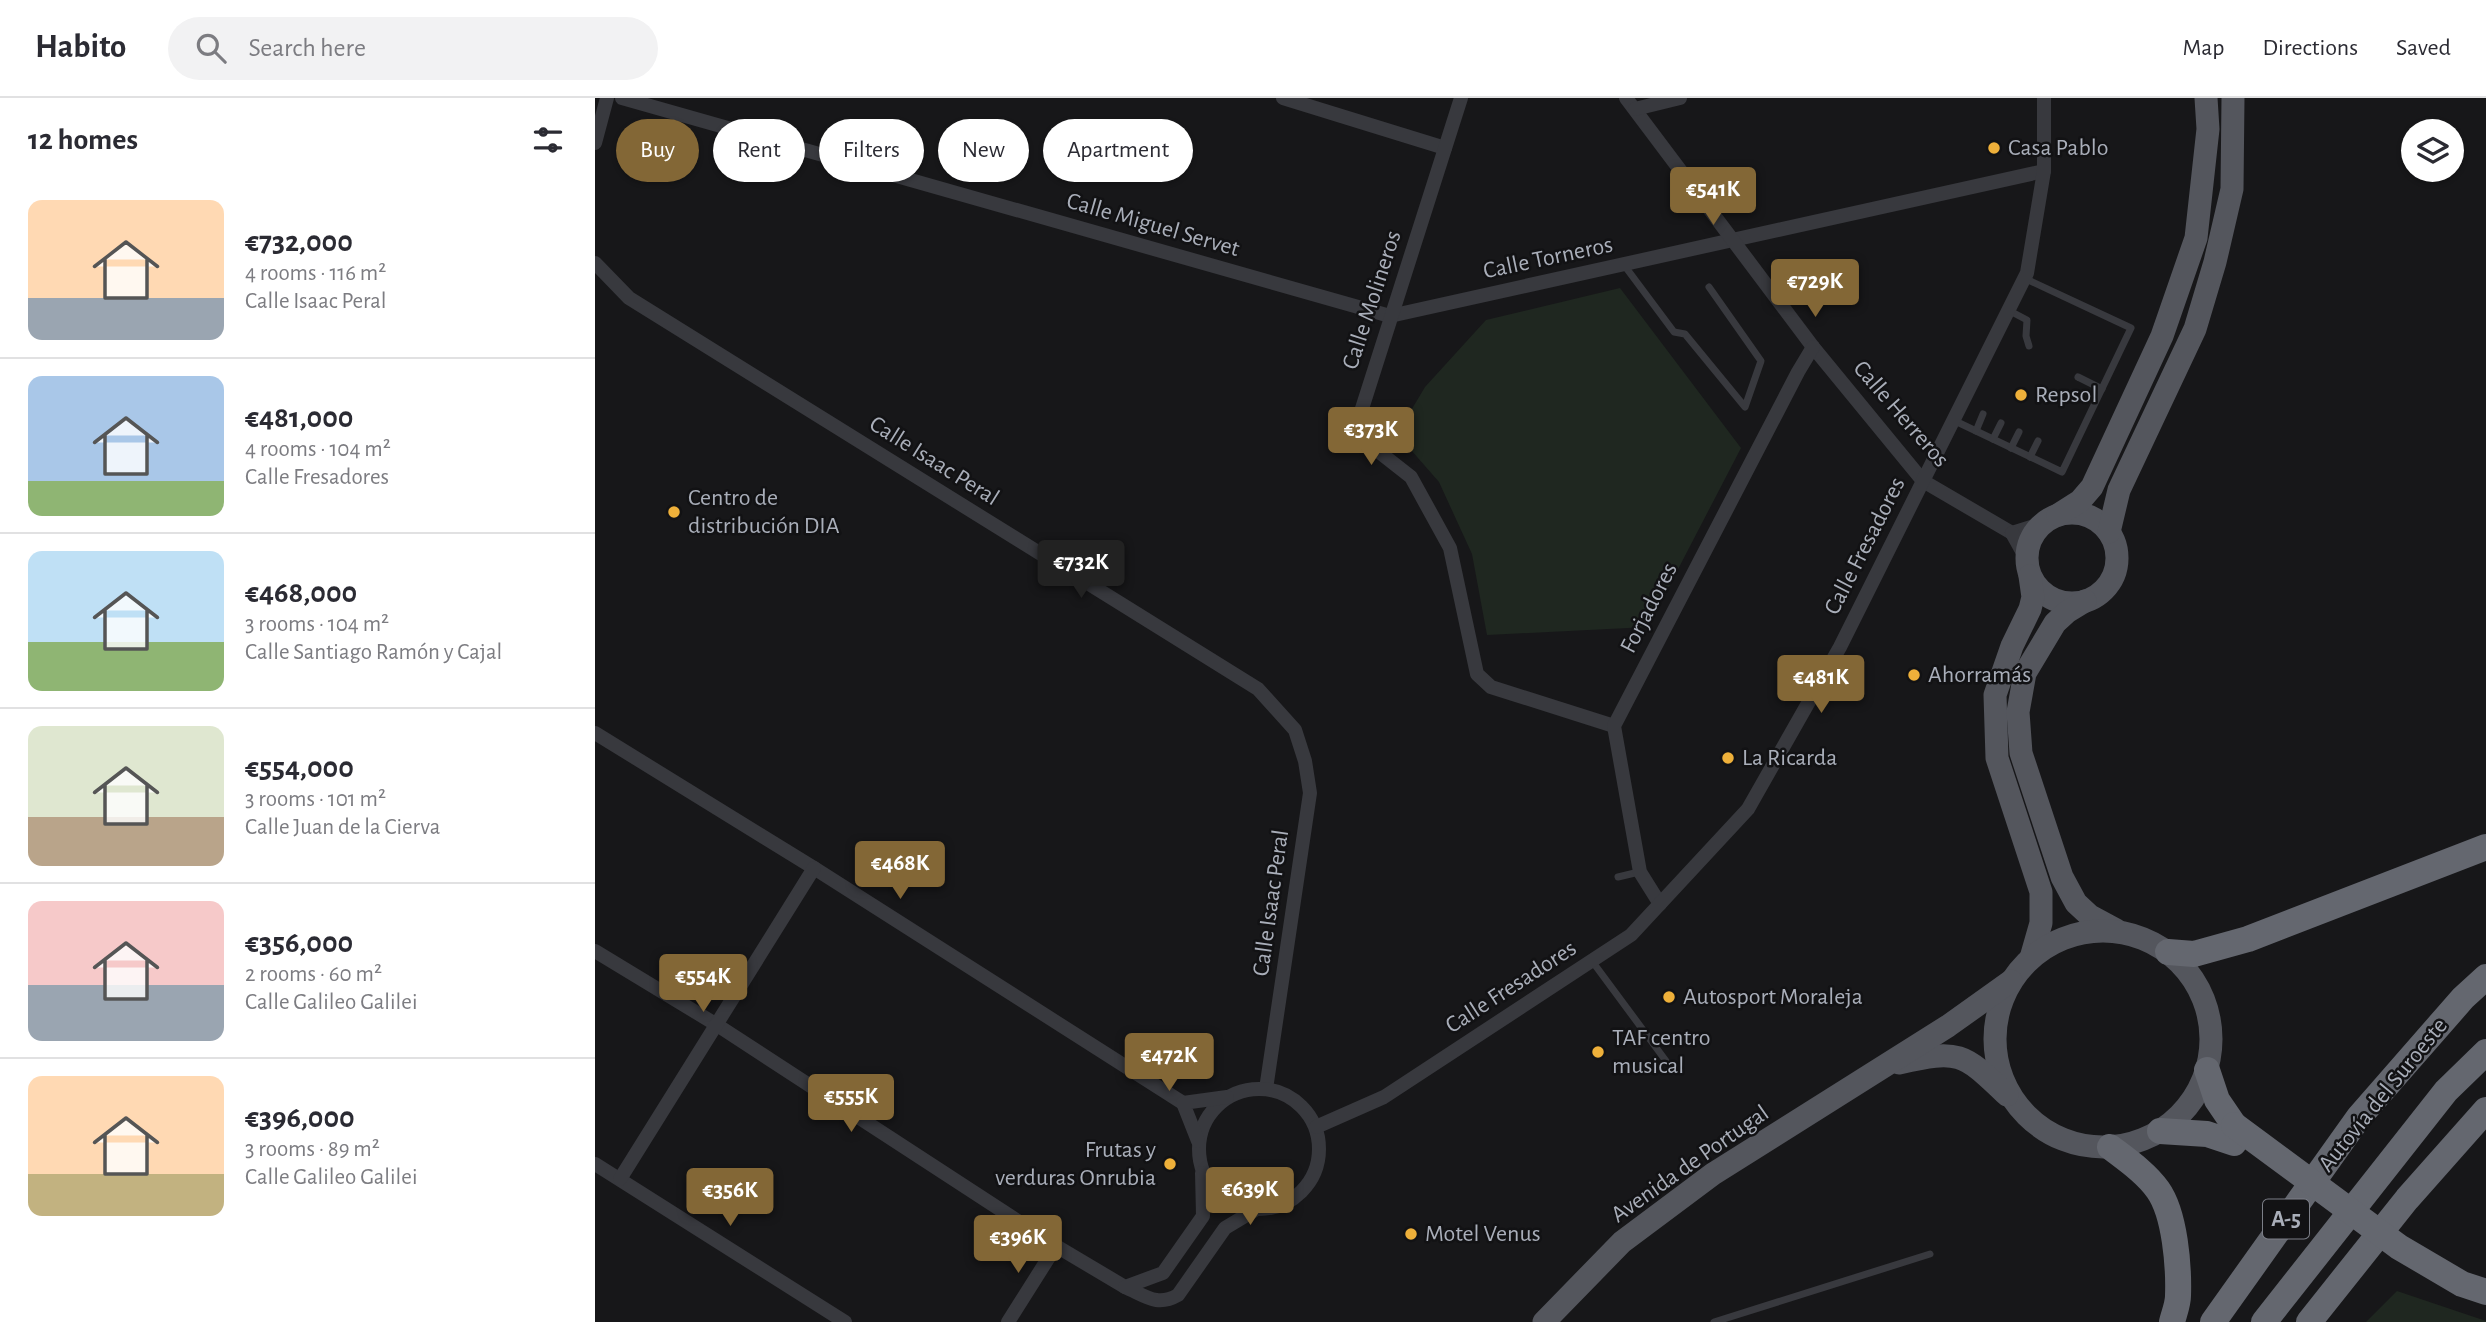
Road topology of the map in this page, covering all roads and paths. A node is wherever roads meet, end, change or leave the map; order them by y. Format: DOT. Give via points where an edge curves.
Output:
graph roads {
  1 [pos="607,98"];
  2 [pos="622,98"];
  3 [pos="1283,98"];
  4 [pos="1461,98"];
  5 [pos="1680,98"];
  6 [pos="2043,98"];
  7 [pos="2206,98"];
  8 [pos="2232,98"];
  9 [pos="1630,104"];
  10 [pos="595,143"];
  11 [pos="1445,148"];
  12 [pos="2044,171"];
  13 [pos="1733,240"];
  14 [pos="595,263"];
  15 [pos="1623,265"];
  16 [pos="2024,278"];
  17 [pos="1709,287"];
  18 [pos="2008,310"];
  19 [pos="1390,316"];
  20 [pos="2027,336"];
  21 [pos="2019,341"];
  22 [pos="2029,346"];
  23 [pos="1813,347"];
  24 [pos="2078,377"];
  25 [pos="2102,390"];
  26 [pos="1983,414"];
  27 [pos="1953,420"];
  28 [pos="2001,423"];
  29 [pos="1976,431"];
  30 [pos="2019,432"];
  31 [pos="1993,439"];
  32 [pos="2038,441"];
  33 [pos="2011,448"];
  34 [pos="2030,457"];
  35 [pos="1923,481"];
  36 [pos="2051,519"];
  37 [pos="2013,533"];
  38 [pos="2109,533"];
  39 [pos="2029,568"];
  40 [pos="2085,601"];
  41 [pos="1613,726"];
  42 [pos="595,733"];
  43 [pos="2486,847"];
  44 [pos="814,867"];
  45 [pos="1640,872"];
  46 [pos="1618,877"];
  47 [pos="1660,904"];
  48 [pos="2118,932"];
  49 [pos="595,951"];
  50 [pos="2168,952"];
  51 [pos="2031,958"];
  52 [pos="1592,961"];
  53 [pos="2486,977"];
  54 [pos="2011,981"];
  55 [pos="716,1025"];
  56 [pos="2486,1052"];
  57 [pos="1666,1061"];
  58 [pos="1882,1067"];
  59 [pos="2207,1070"];
  60 [pos="1266,1088"];
  61 [pos="1227,1097"];
  62 [pos="1183,1103"];
  63 [pos="2017,1105"];
  64 [pos="2486,1110"];
  65 [pos="1316,1127"];
  66 [pos="2160,1131"];
  67 [pos="2234,1134"];
  68 [pos="1198,1141"];
  69 [pos="2110,1147"];
  70 [pos="595,1164"];
  71 [pos="1202,1173"];
  72 [pos="619,1179"];
  73 [pos="1255,1210"];
  74 [pos="1056,1246"];
  75 [pos="1930,1254"];
  76 [pos="1125,1287"];
  77 [pos="2486,1292"];
  78 [pos="2486,1304"];
  79 [pos="845,1322"];
  80 [pos="1008,1322"];
  81 [pos="1544,1322"];
  82 [pos="1714,1322"];
  83 [pos="2172,1322"];
  84 [pos="2213,1322"];
  85 [pos="2264,1322"];
  86 [pos="2309,1322"];
  1 -- 10 [label="street"];
  2 -- 19 [label="street, Calle Miguel Servet"];
  3 -- 11 [label="street"];
  4 -- 11 [label="street, Calle Molineros"];
  5 -- 9 [label="street"];
  6 -- 12 [label="street, Calle Fresadores"];
  7 -- 36 [label="main road" via="2208,129 2196,238 2162,336 2092,487 2080,501"];
  8 -- 38 [label="main road" via="2232,189 2215,262 2195,329 2119,490"];
  9 -- 13 [label="street, Calle Herreros"];
  11 -- 19 [label="street, Calle Molineros"];
  12 -- 13 [label="street, Calle Torneros"];
  12 -- 16 [label="street, Calle Fresadores"];
  13 -- 15 [label="street, Calle Torneros"];
  13 -- 23 [label="street, Calle Herreros"];
  14 -- 60 [label="street, Calle Isaac Peral" via="629,298 1258,689 1296,730 1310,793"];
  15 -- 17 [label="lane" via="1674,332 1685,334 1745,407 1761,361"];
  15 -- 19 [label="street, Calle Torneros"];
  16 -- 18 [label="street, Calle Fresadores"];
  16 -- 25 [label="lane" via="2131,328"];
  18 -- 20 [label="lane" via="2027,320"];
  18 -- 27 [label="street, Calle Fresadores"];
  19 -- 41 [label="street, Calle Molineros" via="1359,418 1361,432 1369,444 1411,477 1450,548 1477,674 1491,687"];
  20 -- 21 [label="lane"];
  20 -- 22 [label="lane"];
  23 -- 35 [label="street, Calle Herreros"];
  23 -- 41 [label="street, Forjadores"];
  24 -- 25 [label="lane"];
  25 -- 34 [label="lane" via="2062,472"];
  26 -- 29 [label="lane"];
  27 -- 29 [label="lane"];
  27 -- 35 [label="street, Calle Fresadores"];
  28 -- 31 [label="lane"];
  29 -- 31 [label="lane"];
  30 -- 33 [label="lane"];
  31 -- 33 [label="lane"];
  32 -- 34 [label="lane"];
  33 -- 34 [label="lane"];
  35 -- 37 [label="street, Calle Herreros"];
  35 -- 47 [label="street, Calle Fresadores" via="1840,647 1748,809"];
  36 -- 37 [label="street"];
  36 -- 38 [label="main road" via="2081,514 2102,524"];
  36 -- 39 [label="main road" via="2031,540"];
  37 -- 39 [label="street"];
  38 -- 40 [label="main road" via="2117,555 2112,578 2106,588"];
  39 -- 40 [label="main road" via="2040,590 2053,599"];
  39 -- 51 [label="main road" via="2030,610 1995,695 1997,758 2041,892 2041,923"];
  40 -- 48 [label="main road" via="2055,623 2025,673 2018,712 2021,753 2062,877 2076,903"];
  41 -- 45 [label="street"];
  42 -- 44 [label="street"];
  43 -- 50 [label="highway" via="2248,939 2194,954"];
  44 -- 55 [label="street"];
  44 -- 62 [label="street"];
  45 -- 46 [label="lane"];
  45 -- 47 [label="street"];
  47 -- 52 [label="street, Calle Fresadores" via="1631,935"];
  48 -- 50 [label="main road"];
  48 -- 51 [label="main road" via="2087,932 2057,941"];
  49 -- 55 [label="street"];
  50 -- 59 [label="main road" via="2191,975 2206,1004 2211,1037"];
  51 -- 54 [label="main road"];
  52 -- 57 [label="lane"];
  52 -- 65 [label="street, Calle Fresadores" via="1384,1097"];
  53 -- 84 [label="highway, Autovía del Suroeste / A-5" via="2360,1117"];
  54 -- 58 [label="main road, Avenida de Portugal"];
  54 -- 63 [label="main road" via="1998,1011 1994,1044 2001,1076"];
  55 -- 72 [label="street"];
  55 -- 74 [label="street"];
  56 -- 85 [label="highway, Autovía del Suroeste / A-5" via="2447,1091"];
  58 -- 63 [label="main road, Avenida de Portugal" via="1932,1055 1953,1056 1973,1063"];
  58 -- 81 [label="main road, Avenida de Portugal" via="1713,1174 1622,1242"];
  59 -- 66 [label="main road" via="2189,1105"];
  59 -- 67 [label="highway"];
  60 -- 61 [label="street"];
  60 -- 65 [label="street" via="1297,1101"];
  61 -- 62 [label="street"];
  61 -- 68 [label="street" via="1206,1118"];
  62 -- 68 [label="street"];
  63 -- 69 [label="main road" via="2035,1124 2058,1137"];
  64 -- 86 [label="highway" via="2407,1199"];
  65 -- 73 [label="street" via="1320,1155 1310,1182 1289,1202"];
  66 -- 67 [label="highway"];
  66 -- 69 [label="main road"];
  67 -- 77 [label="highway, bridge" via="2399,1247 2462,1284"];
  67 -- 78 [label="highway" via="2404,1268 2440,1288"];
  68 -- 71 [label="street"];
  69 -- 83 [label="highway" via="2146,1175 2168,1211 2178,1297"];
  70 -- 72 [label="street"];
  71 -- 73 [label="street" via="1225,1200"];
  71 -- 76 [label="street" via="1203,1216 1163,1273"];
  72 -- 79 [label="street"];
  73 -- 76 [label="street" via="1226,1228 1178,1295 1168,1301 1158,1302"];
  74 -- 76 [label="street"];
  74 -- 80 [label="street"];
  75 -- 82 [label="lane"];
}
